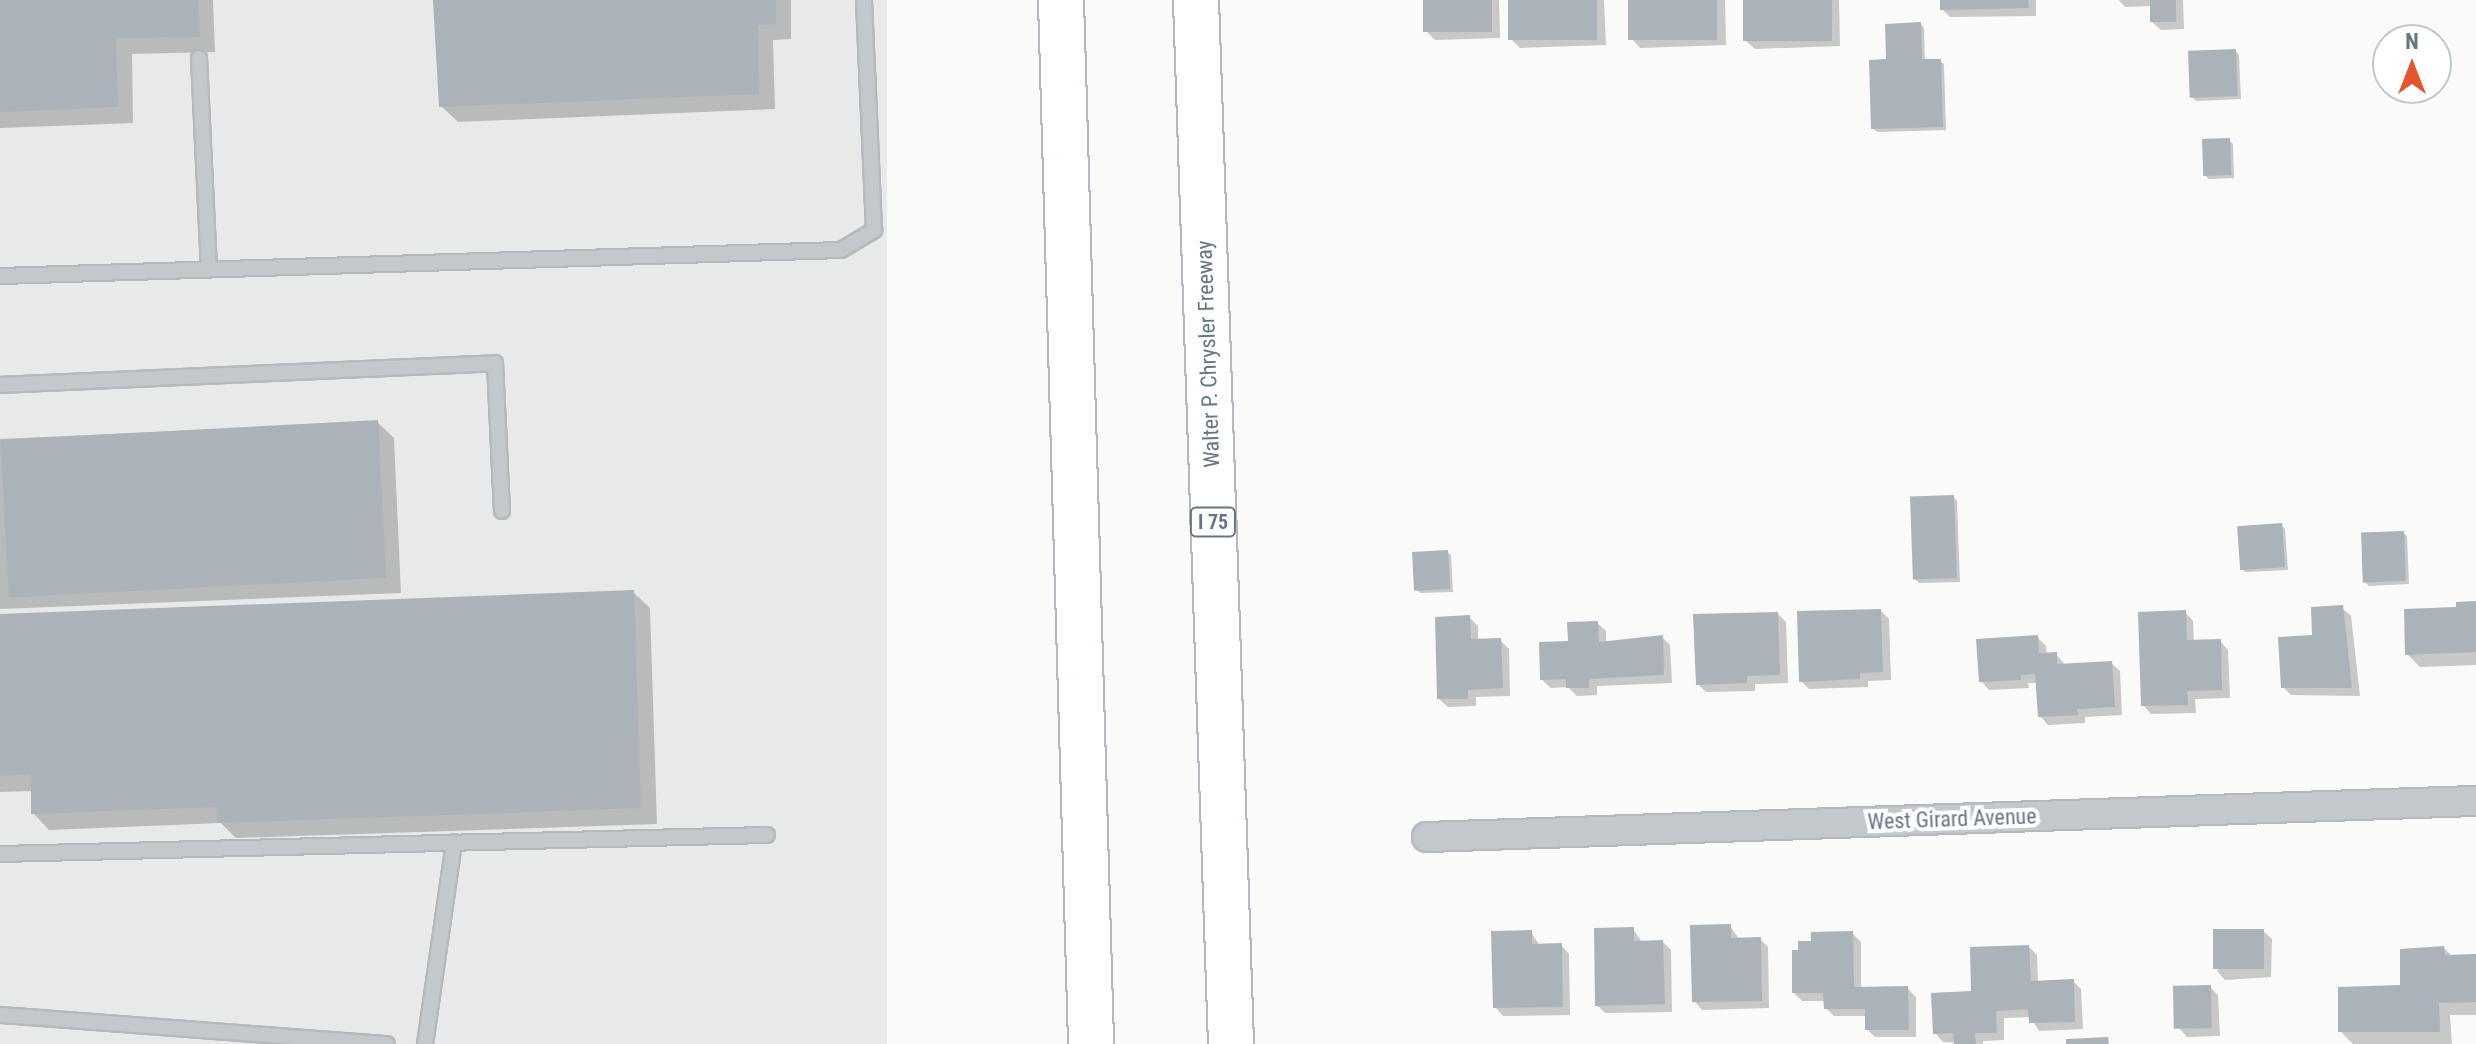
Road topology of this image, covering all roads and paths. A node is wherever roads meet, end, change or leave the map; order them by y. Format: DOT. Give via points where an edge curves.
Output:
graph roads {
  1 [pos="864,0"];
  2 [pos="1061,0"];
  3 [pos="1196,0"];
  4 [pos="199,58"];
  5 [pos="209,269"];
  6 [pos="0,276"];
  7 [pos="0,385"];
  8 [pos="502,511"];
  9 [pos="2476,801"];
  10 [pos="767,835"];
  11 [pos="1427,837"];
  12 [pos="454,842"];
  13 [pos="0,854"];
  14 [pos="0,1015"];
  15 [pos="387,1044"];
  16 [pos="425,1044"];
  17 [pos="1091,1044"];
  18 [pos="1231,1044"];
  1 -- 5 [label="lane" via="874,230 841,250"];
  2 -- 17 [label="highway"];
  3 -- 18 [label="highway, Walter P. Chrysler Freeway / I 75"];
  4 -- 5 [label="lane"];
  5 -- 6 [label="lane"];
  7 -- 8 [label="lane" via="495,363"];
  9 -- 11 [label="street, West Girard Avenue"];
  10 -- 12 [label="lane"];
  12 -- 13 [label="lane"];
  12 -- 16 [label="lane"];
  14 -- 15 [label="lane"];
}
